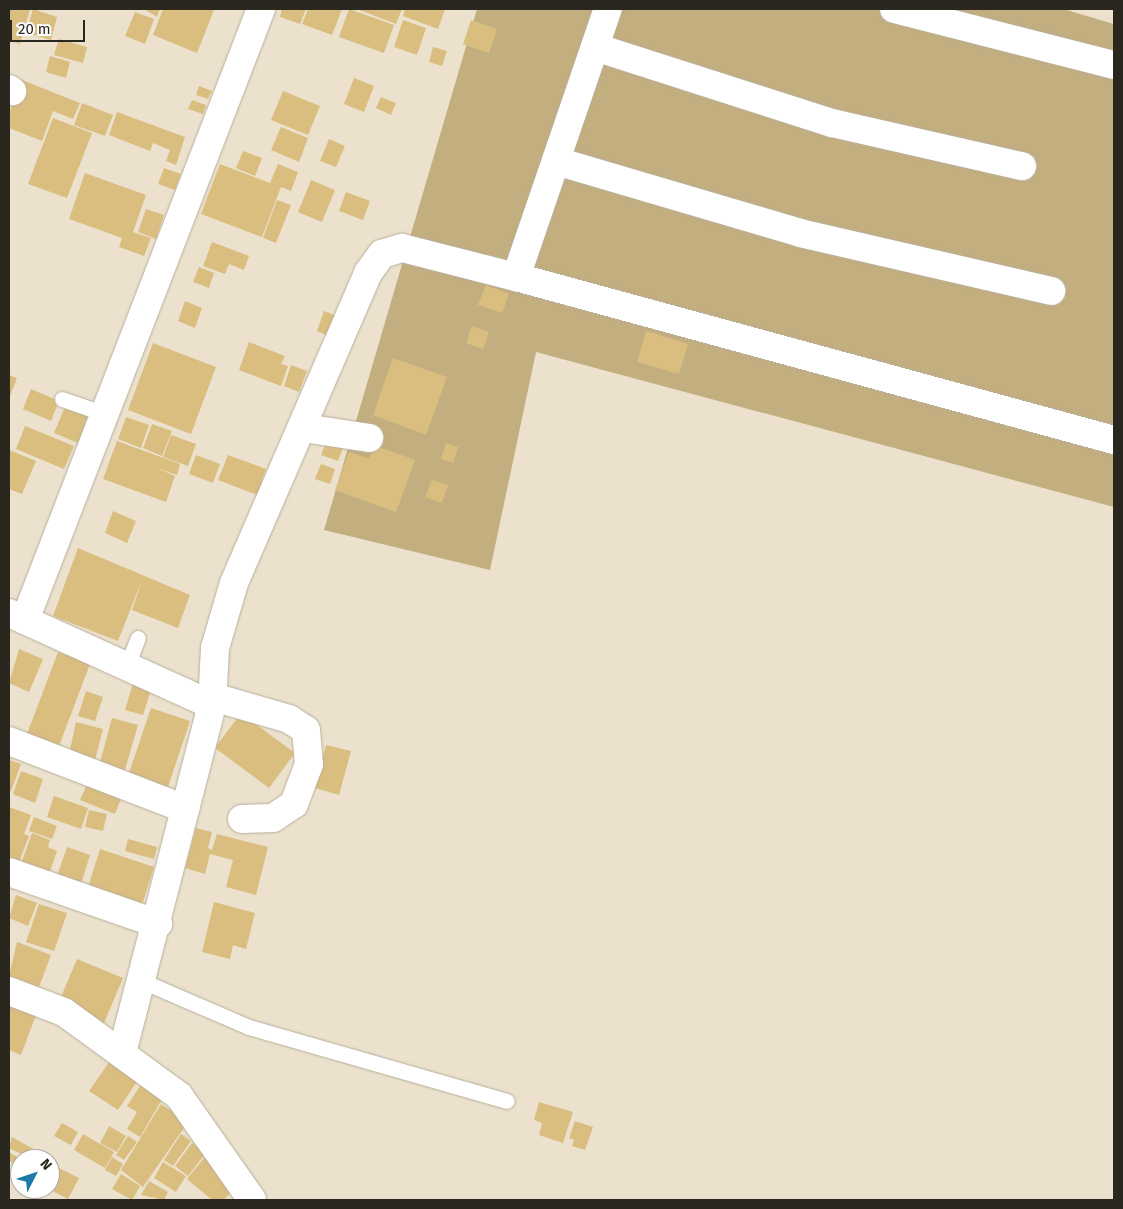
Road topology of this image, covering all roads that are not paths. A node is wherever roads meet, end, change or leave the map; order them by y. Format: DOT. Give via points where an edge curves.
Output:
graph roads {
  1 [pos="261,9"];
  2 [pos="608,9"];
  3 [pos="894,9"];
  4 [pos="595,47"];
  5 [pos="1114,65"];
  6 [pos="556,161"];
  7 [pos="1022,166"];
  8 [pos="516,277"];
  9 [pos="1051,291"];
  10 [pos="62,399"];
  11 [pos="105,414"];
  12 [pos="304,428"];
  13 [pos="369,438"];
  14 [pos="1114,440"];
  15 [pos="17,617"];
  16 [pos="138,638"];
  17 [pos="127,666"];
  18 [pos="213,701"];
  19 [pos="9,741"];
  20 [pos="185,809"];
  21 [pos="242,819"];
  22 [pos="9,872"];
  23 [pos="158,924"];
  24 [pos="142,981"];
  25 [pos="9,991"];
  26 [pos="122,1054"];
  27 [pos="507,1101"];
  28 [pos="252,1200"];
  1 -- 11 [label="street"];
  2 -- 4 [label="street"];
  3 -- 5 [label="street"];
  4 -- 6 [label="street"];
  4 -- 7 [label="street" via="832,123"];
  6 -- 8 [label="street"];
  6 -- 9 [label="street" via="800,233"];
  8 -- 12 [label="street" via="402,248 382,254 368,273"];
  8 -- 14 [label="street"];
  10 -- 11 [label="lane"];
  11 -- 15 [label="street"];
  12 -- 13 [label="street"];
  12 -- 18 [label="street" via="234,583 215,648"];
  15 -- 17 [label="street"];
  16 -- 17 [label="lane"];
  17 -- 18 [label="street"];
  18 -- 20 [label="street"];
  18 -- 21 [label="street" via="289,719 306,730 309,764 294,804 273,818"];
  19 -- 20 [label="street"];
  20 -- 23 [label="street"];
  22 -- 23 [label="street"];
  23 -- 24 [label="street"];
  24 -- 26 [label="street"];
  24 -- 27 [label="lane" via="249,1027"];
  25 -- 26 [label="street" via="64,1012"];
  26 -- 28 [label="street" via="179,1096"];
}
